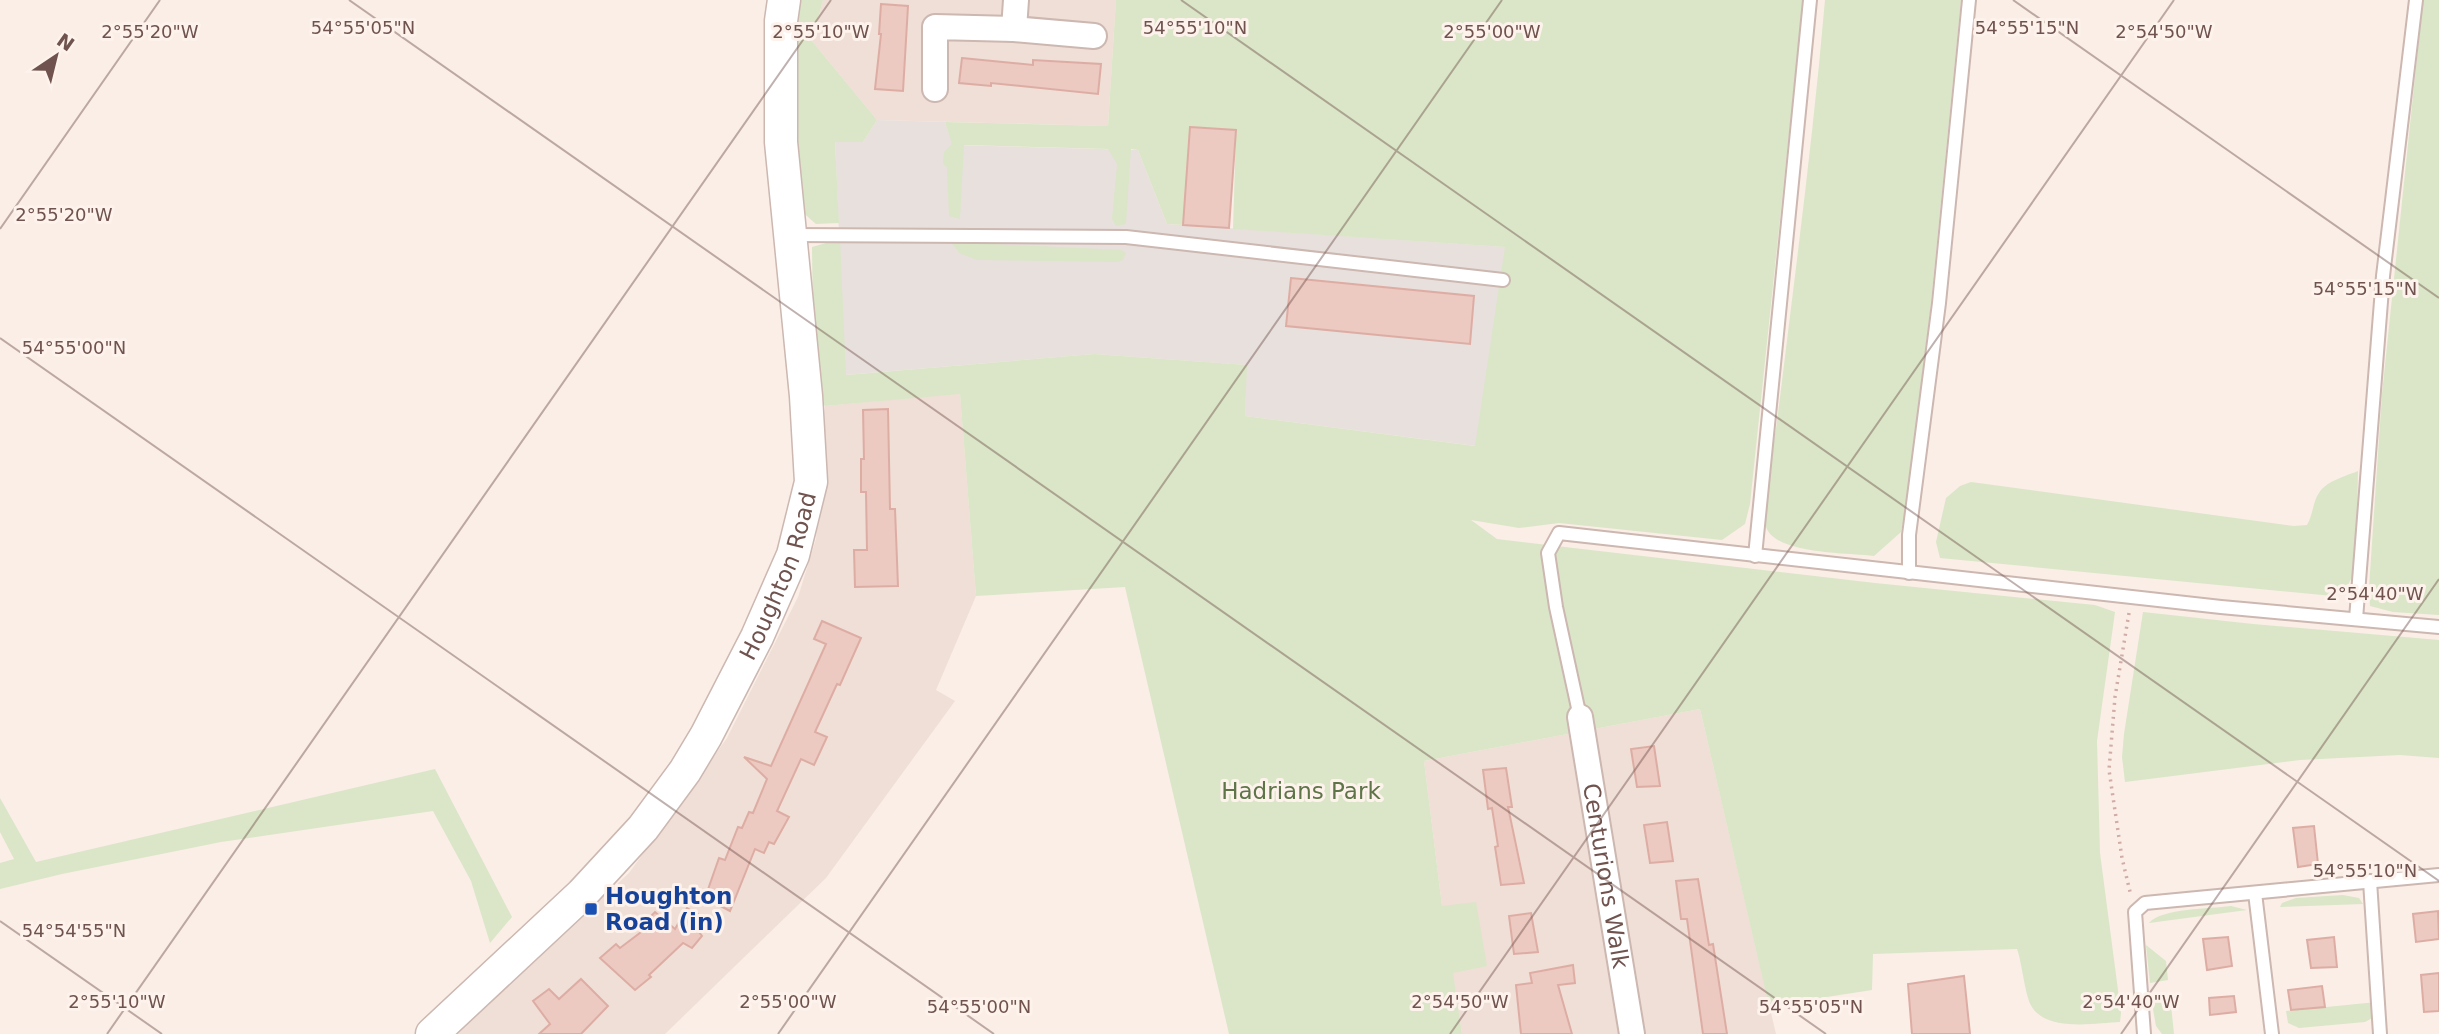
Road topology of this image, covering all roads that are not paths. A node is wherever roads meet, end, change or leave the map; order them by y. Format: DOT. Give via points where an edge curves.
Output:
graph roads {
  1 [pos="784,0"];
  2 [pos="1016,0"];
  3 [pos="1810,0"];
  4 [pos="1969,0"];
  5 [pos="2416,0"];
  6 [pos="1014,29"];
  7 [pos="1094,36"];
  8 [pos="935,89"];
  9 [pos="791,235"];
  10 [pos="1503,280"];
  11 [pos="1755,556"];
  12 [pos="1909,573"];
  13 [pos="2356,620"];
  14 [pos="2439,627"];
  15 [pos="1580,716"];
  16 [pos="2439,875"];
  17 [pos="2370,881"];
  18 [pos="2255,893"];
  19 [pos="432,1034"];
  20 [pos="1632,1034"];
  21 [pos="2144,1034"];
  22 [pos="2272,1034"];
  23 [pos="2380,1034"];
  1 -- 9 [label="street, Houghton Road" via="781,142"];
  2 -- 6 [label="street"];
  3 -- 11 [label="lane"];
  4 -- 12 [label="lane" via="1939,303 1909,535"];
  5 -- 13 [label="lane" via="2383,276"];
  6 -- 7 [label="street"];
  6 -- 8 [label="street" via="935,27"];
  9 -- 10 [label="lane" via="1126,237"];
  9 -- 19 [label="street, Houghton Road" via="811,482 793,555 767,614 706,736 643,828 583,894"];
  11 -- 12 [label="lane"];
  11 -- 15 [label="lane" via="1559,533 1548,553"];
  12 -- 13 [label="lane"];
  13 -- 14 [label="lane"];
  15 -- 20 [label="street, Centurions Walk"];
  16 -- 17 [label="lane"];
  17 -- 18 [label="lane"];
  17 -- 23 [label="lane"];
  18 -- 21 [label="lane" via="2146,903 2135,912"];
  18 -- 22 [label="lane"];
}
